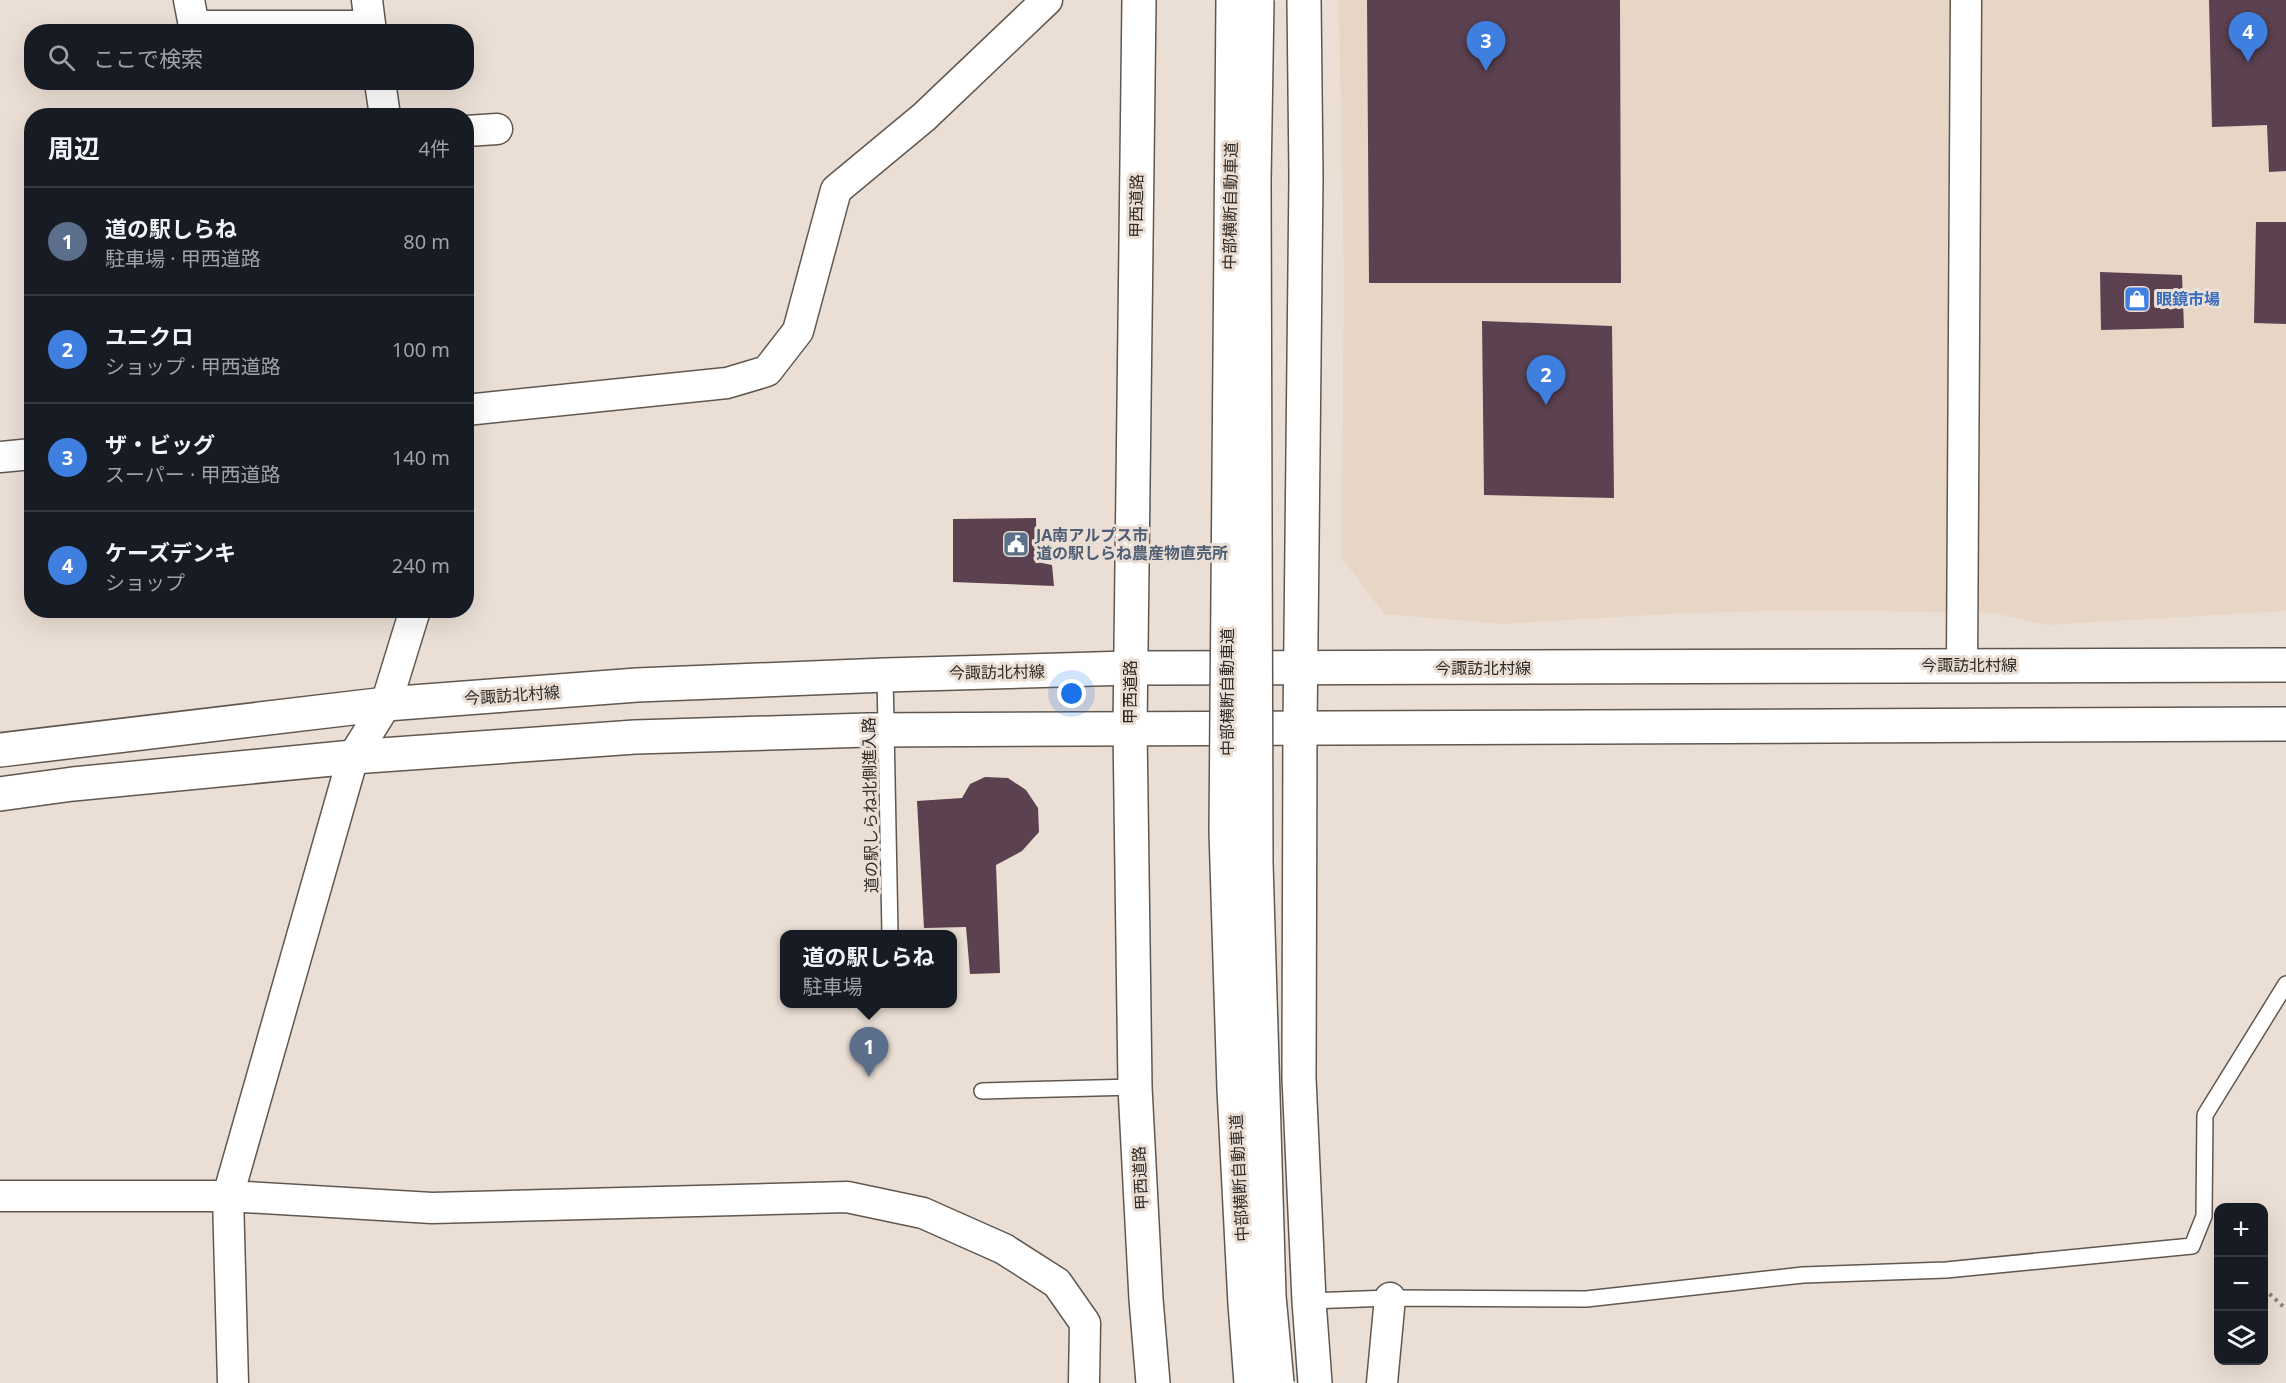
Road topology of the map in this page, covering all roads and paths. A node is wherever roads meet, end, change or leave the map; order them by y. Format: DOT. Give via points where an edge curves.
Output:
graph roads {
  1 [pos="189,0"];
  2 [pos="1047,0"];
  3 [pos="1138,0"];
  4 [pos="1233,0"];
  5 [pos="1257,0"];
  6 [pos="1280,0"];
  7 [pos="1304,0"];
  8 [pos="1966,0"];
  9 [pos="370,19"];
  10 [pos="194,24"];
  11 [pos="244,24"];
  12 [pos="381,90"];
  13 [pos="384,108"];
  14 [pos="497,129"];
  15 [pos="474,130"];
  16 [pos="474,409"];
  17 [pos="24,455"];
  18 [pos="0,458"];
  19 [pos="413,618"];
  20 [pos="1962,665"];
  21 [pos="2286,665"];
  22 [pos="1130,668"];
  23 [pos="1302,669"];
  24 [pos="885,675"];
  25 [pos="386,704"];
  26 [pos="2286,723"];
  27 [pos="1300,727"];
  28 [pos="1130,728"];
  29 [pos="886,729"];
  30 [pos="0,750"];
  31 [pos="353,757"];
  32 [pos="0,794"];
  33 [pos="1256,863"];
  34 [pos="890,930"];
  35 [pos="2286,984"];
  36 [pos="1135,1087"];
  37 [pos="982,1091"];
  38 [pos="0,1196"];
  39 [pos="228,1196"];
  40 [pos="2268,1293"];
  41 [pos="1390,1298"];
  42 [pos="1309,1301"];
  43 [pos="2286,1309"];
  44 [pos="233,1383"];
  45 [pos="1084,1383"];
  46 [pos="1153,1383"];
  47 [pos="1251,1383"];
  48 [pos="1277,1383"];
  49 [pos="1315,1383"];
  50 [pos="1382,1383"];
  1 -- 10 [label="street"];
  2 -- 16 [label="street" via="924,117 836,190 798,331 767,371 727,384"];
  3 -- 22 [label="main road, 甲西道路"];
  4 -- 47 [label="main road, 中部横断自動車道, bridge" via="1226,831"];
  5 -- 33 [label="main road, 中部横断自動車道, bridge"];
  6 -- 33 [label="main road, bridge" via="1274,106 1275,622"];
  7 -- 23 [label="main road"];
  8 -- 20 [label="street"];
  9 -- 11 [label="street"];
  12 -- 13 [label="street"];
  14 -- 15 [label="street"];
  17 -- 18 [label="street"];
  19 -- 25 [label="street"];
  20 -- 21 [label="main road, 今諏訪北村線"];
  20 -- 23 [label="main road, 今諏訪北村線"];
  22 -- 23 [label="main road, 今諏訪北村線"];
  22 -- 24 [label="main road, 今諏訪北村線"];
  22 -- 28 [label="main road, 甲西道路"];
  23 -- 27 [label="main road"];
  24 -- 25 [label="main road, 今諏訪北村線" via="637,685"];
  24 -- 29 [label="lane, 道の駅しらね北側進入路"];
  25 -- 30 [label="main road, 今諏訪北村線"];
  25 -- 31 [label="street"];
  26 -- 27 [label="main road"];
  27 -- 28 [label="main road"];
  27 -- 42 [label="main road" via="1299,1078"];
  28 -- 29 [label="main road"];
  28 -- 36 [label="main road, 甲西道路"];
  29 -- 31 [label="main road" via="635,737"];
  29 -- 34 [label="lane, 道の駅しらね北側進入路"];
  31 -- 32 [label="main road"];
  31 -- 39 [label="street"];
  33 -- 48 [label="main road, 中部横断自動車道, bridge" via="1269,1296"];
  35 -- 41 [label="lane" via="2205,1115 2204,1216 2192,1246 1946,1270 1803,1275 1586,1299"];
  36 -- 37 [label="lane"];
  36 -- 46 [label="main road, 甲西道路"];
  38 -- 39 [label="street"];
  39 -- 44 [label="street"];
  39 -- 45 [label="street" via="432,1208 847,1197 923,1213 1004,1249 1057,1283 1085,1323"];
  40 -- 43 [label="path"];
  41 -- 42 [label="lane"];
  41 -- 50 [label="street"];
  42 -- 49 [label="main road"];
}
